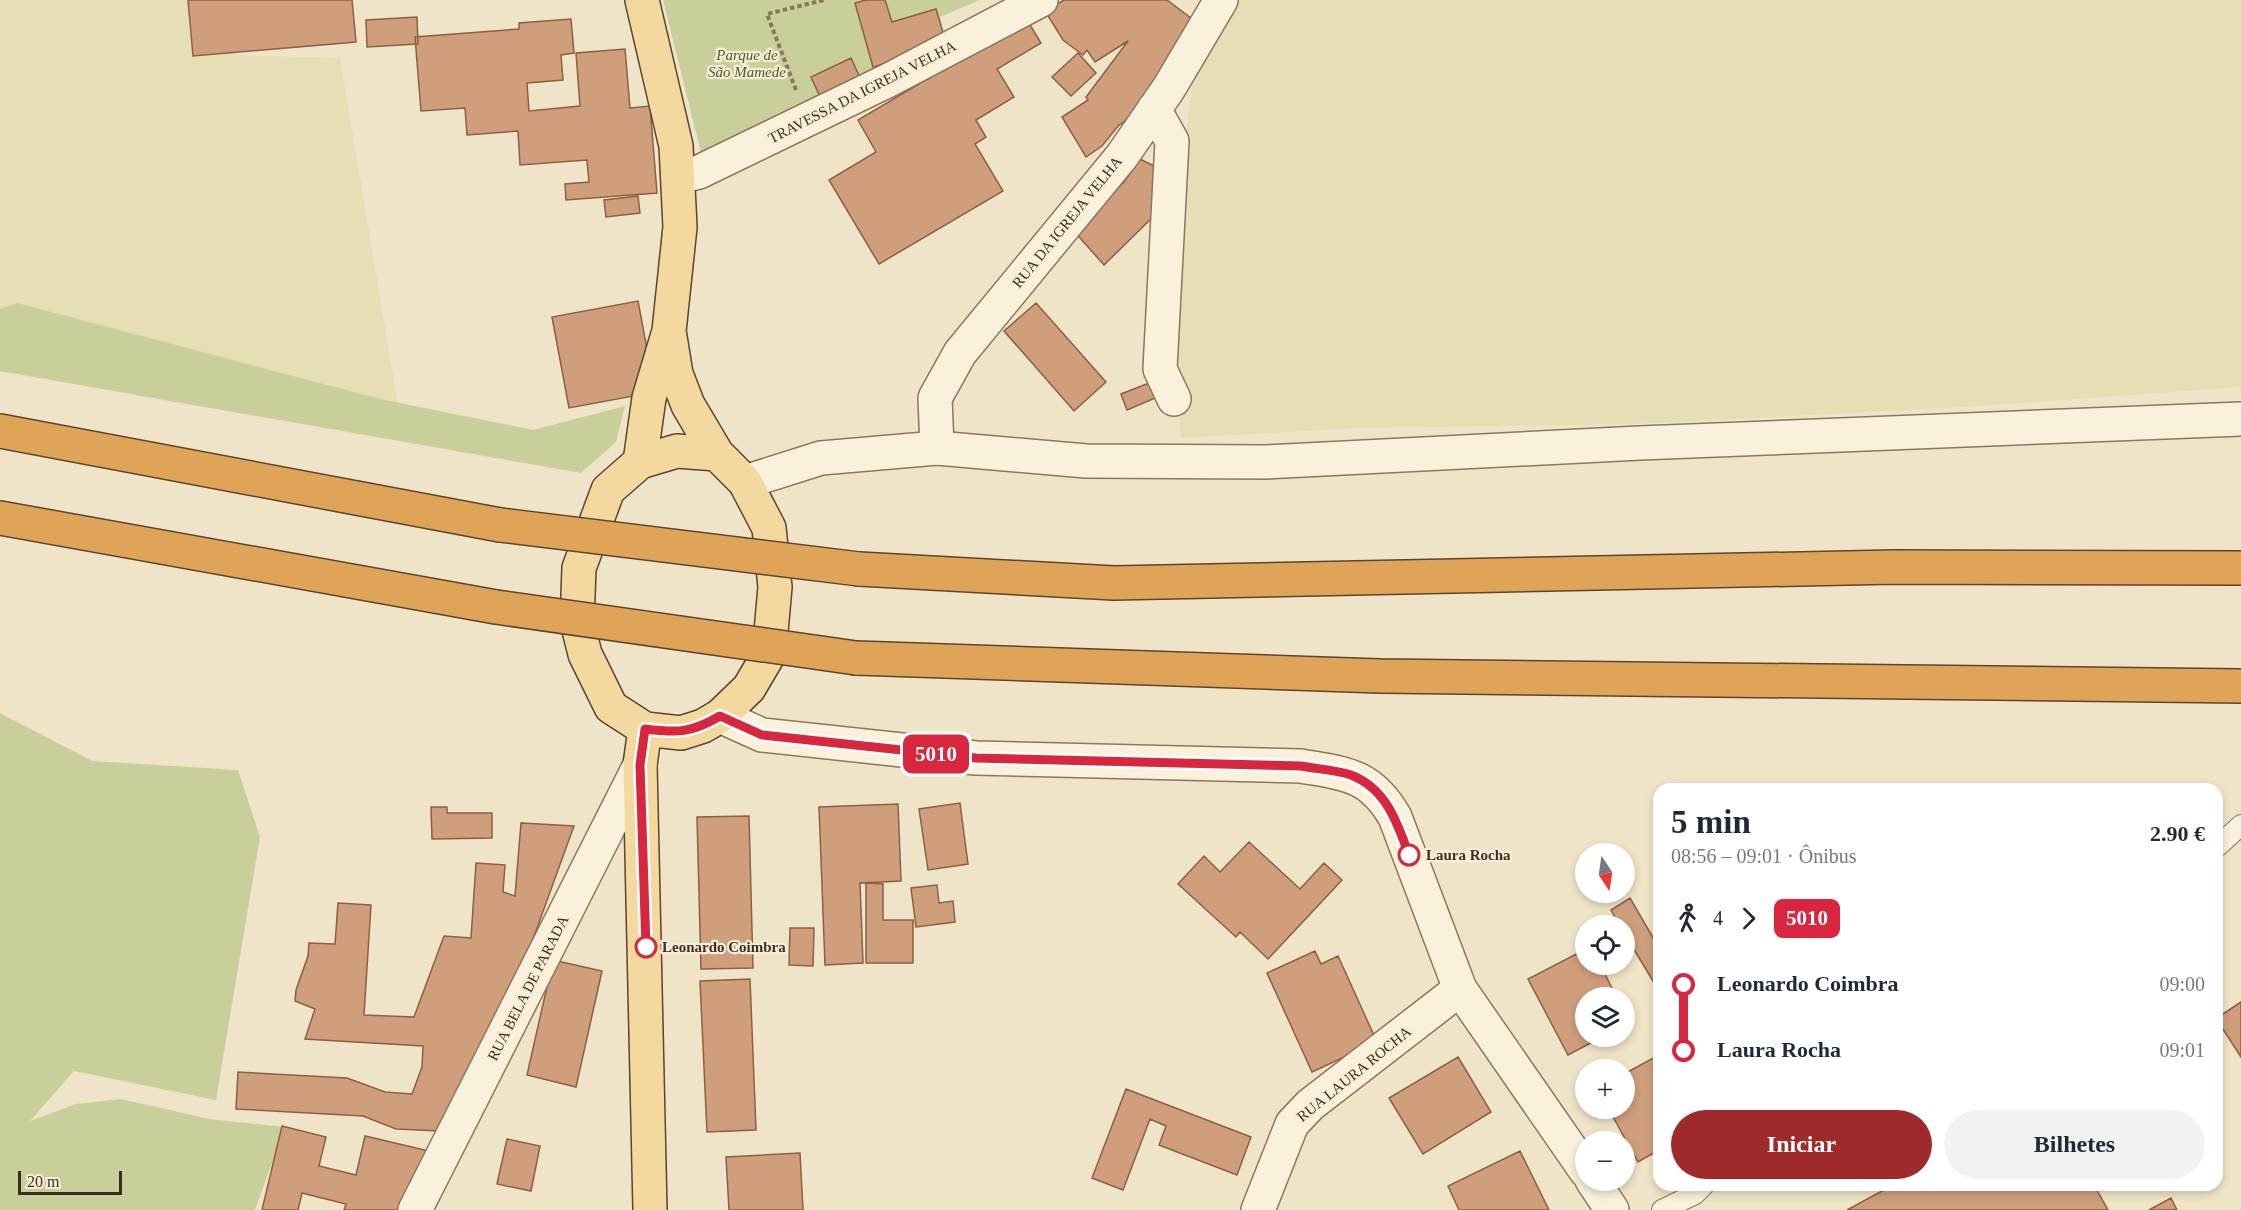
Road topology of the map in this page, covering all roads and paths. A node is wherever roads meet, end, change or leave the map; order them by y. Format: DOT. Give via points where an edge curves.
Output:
graph roads {
  1 [pos="642,0"];
  2 [pos="824,0"];
  3 [pos="1041,0"];
  4 [pos="1221,0"];
  5 [pos="799,98"];
  6 [pos="1154,109"];
  7 [pos="679,177"];
  8 [pos="669,331"];
  9 [pos="1174,399"];
  10 [pos="2241,419"];
  11 [pos="0,431"];
  12 [pos="937,448"];
  13 [pos="717,454"];
  14 [pos="640,462"];
  15 [pos="745,482"];
  16 [pos="0,518"];
  17 [pos="2241,568"];
  18 [pos="2241,686"];
  19 [pos="720,716"];
  20 [pos="645,729"];
  21 [pos="640,765"];
  22 [pos="2241,825"];
  23 [pos="2223,842"];
  24 [pos="1460,989"];
  25 [pos="1575,1155"];
  26 [pos="1599,1191"];
  27 [pos="1698,1191"];
  28 [pos="415,1210"];
  29 [pos="650,1210"];
  30 [pos="1258,1210"];
  31 [pos="1612,1210"];
  32 [pos="1662,1210"];
  1 -- 7 [label="main road" via="676,146"];
  2 -- 5 [label="path" via="767,14"];
  3 -- 7 [label="street, TRAVESSA DA IGREJA VELHA" via="889,80 699,172"];
  4 -- 6 [label="street, RUA DA IGREJA VELHA"];
  6 -- 9 [label="street" via="1172,141 1160,369"];
  6 -- 12 [label="street, RUA DA IGREJA VELHA" via="1122,156 960,353 935,398"];
  7 -- 8 [label="main road" via="680,227"];
  8 -- 13 [label="main road" via="676,374 688,405"];
  8 -- 14 [label="main road" via="649,398"];
  10 -- 12 [label="street" via="1266,462 1086,461"];
  11 -- 17 [label="highway, bridge" via="500,525 859,569 1114,583 1894,567"];
  12 -- 15 [label="street" via="821,458"];
  13 -- 14 [label="main road" via="677,451"];
  13 -- 15 [label="main road"];
  14 -- 20 [label="main road" via="608,490 579,568 577,622 585,654 611,707"];
  15 -- 19 [label="main road" via="769,528 775,587 769,654 749,688"];
  16 -- 18 [label="highway, bridge" via="496,607 856,658 1380,676"];
  19 -- 20 [label="main road" via="681,733"];
  19 -- 24 [label="street" via="762,735 976,758 1301,766 1352,775 1383,796 1395,817"];
  20 -- 21 [label="main road"];
  21 -- 28 [label="street, RUA BELA DE PARADA"];
  21 -- 29 [label="main road"];
  22 -- 23 [label="lane"];
  24 -- 25 [label="street"];
  24 -- 30 [label="street, RUA LAURA ROCHA" via="1310,1105 1292,1124"];
  26 -- 31 [label="street"];
  27 -- 32 [label="lane"];
}
